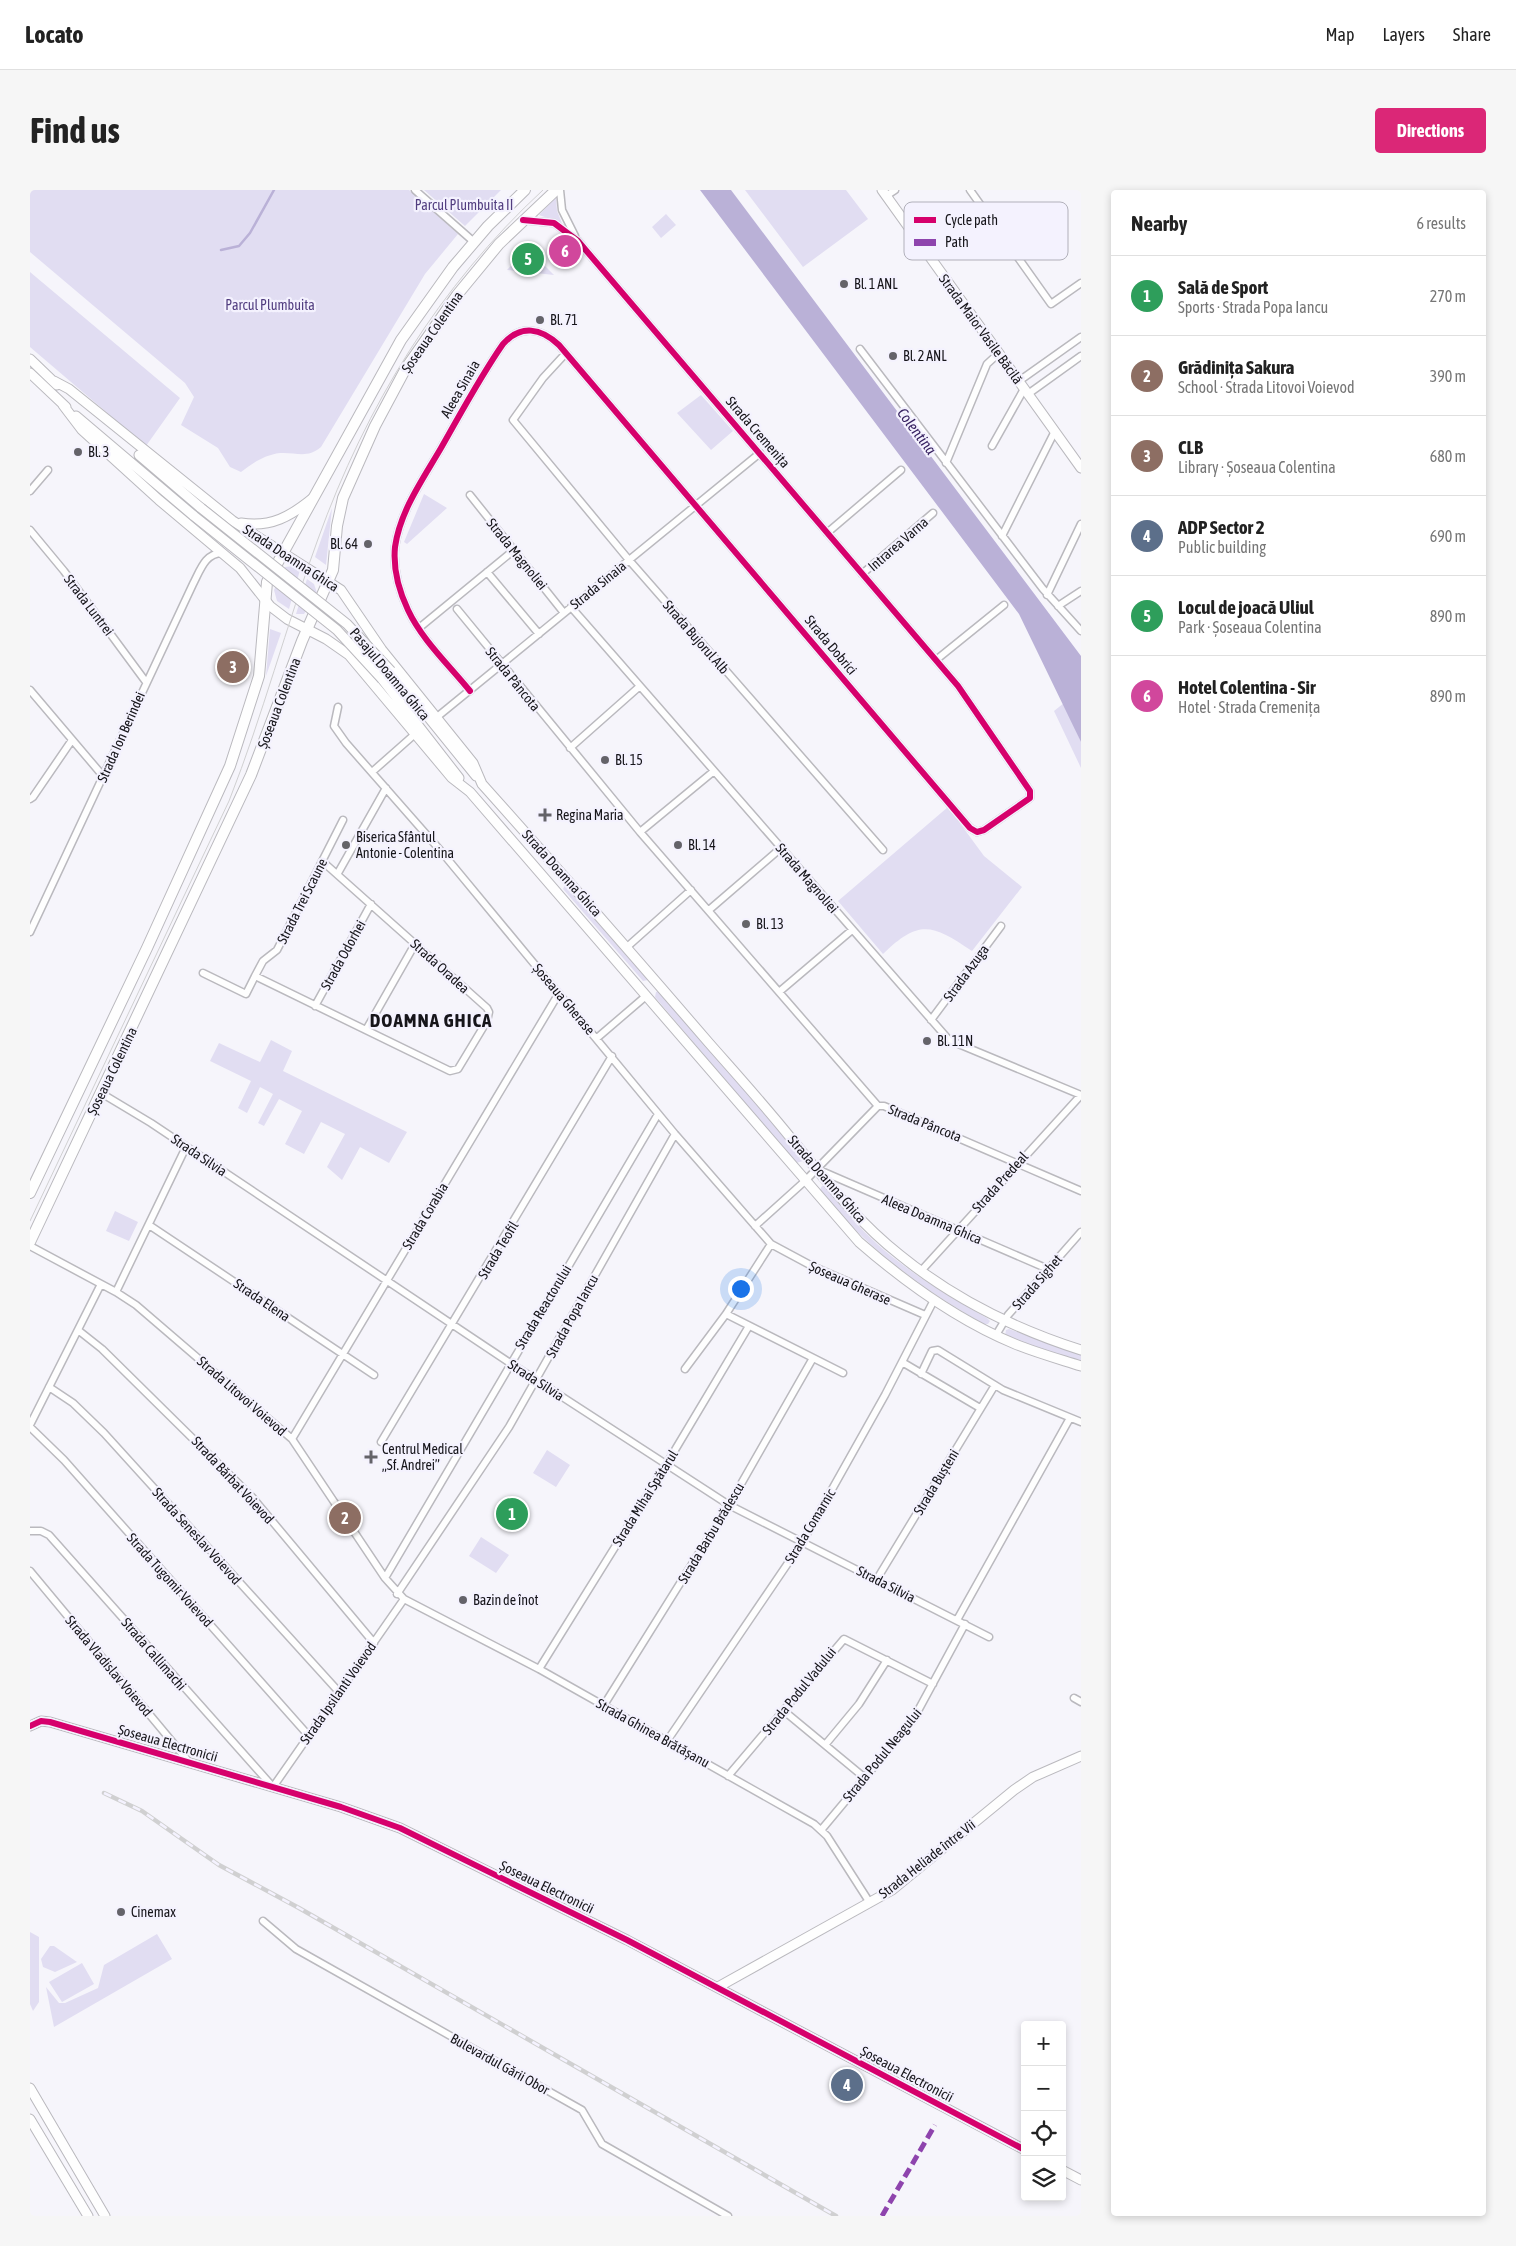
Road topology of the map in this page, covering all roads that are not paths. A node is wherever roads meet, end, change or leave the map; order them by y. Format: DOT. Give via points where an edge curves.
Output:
graph roads {
  1 [pos="415,190"];
  2 [pos="524,190"];
  3 [pos="556,190"];
  4 [pos="560,190"];
  5 [pos="895,190"];
  6 [pos="970,190"];
  7 [pos="884,193"];
  8 [pos="979,202"];
  9 [pos="523,220"];
  10 [pos="904,221"];
  11 [pos="578,241"];
  12 [pos="474,242"];
  13 [pos="932,260"];
  14 [pos="1020,260"];
  15 [pos="1081,283"];
  16 [pos="1081,337"];
  17 [pos="860,349"];
  18 [pos="566,353"];
  19 [pos="999,353"];
  20 [pos="1081,356"];
  21 [pos="30,359"];
  22 [pos="30,373"];
  23 [pos="1019,381"];
  24 [pos="54,382"];
  25 [pos="1026,391"];
  26 [pos="63,404"];
  27 [pos="102,424"];
  28 [pos="1055,432"];
  29 [pos="95,433"];
  30 [pos="992,446"];
  31 [pos="760,453"];
  32 [pos="946,463"];
  33 [pos="1081,467"];
  34 [pos="48,470"];
  35 [pos="901,470"];
  36 [pos="30,491"];
  37 [pos="319,492"];
  38 [pos="470,495"];
  39 [pos="696,506"];
  40 [pos="933,513"];
  41 [pos="233,521"];
  42 [pos="1081,524"];
  43 [pos="30,530"];
  44 [pos="827,533"];
  45 [pos="1002,536"];
  46 [pos="514,550"];
  47 [pos="284,552"];
  48 [pos="222,553"];
  49 [pos="630,560"];
  50 [pos="487,572"];
  51 [pos="862,574"];
  52 [pos="328,581"];
  53 [pos="1081,591"];
  54 [pos="1048,595"];
  55 [pos="264,601"];
  56 [pos="1004,605"];
  57 [pos="1058,606"];
  58 [pos="571,607"];
  59 [pos="457,610"];
  60 [pos="564,613"];
  61 [pos="419,628"];
  62 [pos="307,629"];
  63 [pos="1081,631"];
  64 [pos="538,634"];
  65 [pos="936,660"];
  66 [pos="501,665"];
  67 [pos="146,682"];
  68 [pos="640,686"];
  69 [pos="958,686"];
  70 [pos="30,690"];
  71 [pos="470,691"];
  72 [pos="338,707"];
  73 [pos="437,717"];
  74 [pos="415,734"];
  75 [pos="72,740"];
  76 [pos="570,748"];
  77 [pos="714,771"];
  78 [pos="372,772"];
  79 [pos="103,776"];
  80 [pos="482,784"];
  81 [pos="386,788"];
  82 [pos="470,792"];
  83 [pos="30,799"];
  84 [pos="343,820"];
  85 [pos="640,832"];
  86 [pos="781,848"];
  87 [pos="883,850"];
  88 [pos="322,861"];
  89 [pos="338,873"];
  90 [pos="691,890"];
  91 [pos="371,904"];
  92 [pos="709,910"];
  93 [pos="1001,926"];
  94 [pos="852,930"];
  95 [pos="30,932"];
  96 [pos="415,944"];
  97 [pos="627,947"];
  98 [pos="203,973"];
  99 [pos="255,976"];
  100 [pos="779,992"];
  101 [pos="559,993"];
  102 [pos="646,996"];
  103 [pos="314,1006"];
  104 [pos="931,1020"];
  105 [pos="366,1030"];
  106 [pos="597,1038"];
  107 [pos="612,1056"];
  108 [pos="101,1093"];
  109 [pos="1081,1095"];
  110 [pos="878,1106"];
  111 [pos="658,1114"];
  112 [pos="675,1134"];
  113 [pos="186,1147"];
  114 [pos="1018,1163"];
  115 [pos="816,1168"];
  116 [pos="805,1180"];
  117 [pos="1081,1192"];
  118 [pos="30,1193"];
  119 [pos="149,1225"];
  120 [pos="755,1226"];
  121 [pos="957,1230"];
  122 [pos="1081,1232"];
  123 [pos="30,1242"];
  124 [pos="771,1244"];
  125 [pos="30,1246"];
  126 [pos="1048,1269"];
  127 [pos="921,1271"];
  128 [pos="387,1280"];
  129 [pos="101,1284"];
  130 [pos="116,1292"];
  131 [pos="934,1300"];
  132 [pos="726,1314"];
  133 [pos="925,1315"];
  134 [pos="1004,1321"];
  135 [pos="454,1325"];
  136 [pos="749,1326"];
  137 [pos="78,1330"];
  138 [pos="996,1335"];
  139 [pos="1081,1350"];
  140 [pos="343,1354"];
  141 [pos="813,1358"];
  142 [pos="902,1362"];
  143 [pos="510,1363"];
  144 [pos="1081,1366"];
  145 [pos="685,1369"];
  146 [pos="843,1373"];
  147 [pos="921,1374"];
  148 [pos="374,1375"];
  149 [pos="536,1380"];
  150 [pos="995,1385"];
  151 [pos="49,1387"];
  152 [pos="980,1408"];
  153 [pos="1070,1418"];
  154 [pos="1081,1422"];
  155 [pos="30,1426"];
  156 [pos="292,1439"];
  157 [pos="382,1442"];
  158 [pos="666,1465"];
  159 [pos="729,1505"];
  160 [pos="30,1531"];
  161 [pos="803,1541"];
  162 [pos="30,1571"];
  163 [pos="385,1578"];
  164 [pos="877,1579"];
  165 [pos="397,1594"];
  166 [pos="404,1599"];
  167 [pos="957,1620"];
  168 [pos="965,1624"];
  169 [pos="989,1637"];
  170 [pos="374,1643"];
  171 [pos="887,1660"];
  172 [pos="539,1670"];
  173 [pos="933,1684"];
  174 [pos="339,1692"];
  175 [pos="1074,1698"];
  176 [pos="1081,1702"];
  177 [pos="604,1706"];
  178 [pos="784,1711"];
  179 [pos="30,1726"];
  180 [pos="308,1735"];
  181 [pos="667,1741"];
  182 [pos="825,1745"];
  183 [pos="1081,1756"];
  184 [pos="188,1762"];
  185 [pos="728,1776"];
  186 [pos="865,1778"];
  187 [pos="273,1787"];
  188 [pos="822,1829"];
  189 [pos="870,1903"];
  190 [pos="263,1921"];
  191 [pos="718,1987"];
  192 [pos="30,2088"];
  193 [pos="30,2119"];
  194 [pos="1021,2148"];
  195 [pos="1066,2172"];
  196 [pos="1081,2180"];
  197 [pos="88,2216"];
  198 [pos="105,2216"];
  199 [pos="728,2216"];
  1 -- 12 [label="street"];
  2 -- 12 [label="main road, Șoseaua Colentina"];
  3 -- 9 [label="main road, Șoseaua Colentina"];
  4 -- 11 [label="street, Strada Cremenița" via="562,210"];
  5 -- 7 [label="street"];
  6 -- 8 [label="street"];
  7 -- 10 [label="main road, Strada Maior Vasile Băcilă"];
  9 -- 11 [label="street, Strada Cremenița" via="554,223"];
  9 -- 52 [label="main road, Șoseaua Colentina" via="457,295 397,385 343,498 333,570"];
  11 -- 31 [label="street, Strada Cremenița"];
  12 -- 37 [label="main road, Șoseaua Colentina" via="397,346"];
  13 -- 19 [label="main road, Strada Maior Vasile Băcilă"];
  14 -- 15 [label="street" via="1052,304"];
  16 -- 23 [label="street"];
  17 -- 32 [label="street"];
  18 -- 39 [label="street, Aleea Sinaia"];
  18 -- 49 [label="street, Strada Bujorul Alb" via="543,378 514,420"];
  18 -- 61 [label="street, Aleea Sinaia" via="550,336 539,330 524,330 507,339 486,369 419,486 400,525 395,559 405,602"];
  19 -- 23 [label="main road, Strada Maior Vasile Băcilă"];
  19 -- 32 [label="street" via="987,364"];
  20 -- 25 [label="street"];
  21 -- 24 [label="main road, Strada Doamna Ghica"];
  22 -- 26 [label="main road, Strada Doamna Ghica"];
  23 -- 25 [label="main road, Strada Maior Vasile Băcilă"];
  24 -- 27 [label="main road, Strada Doamna Ghica"];
  24 -- 41 [label="main road, Strada Doamna Ghica" via="69,389"];
  25 -- 28 [label="main road, Strada Maior Vasile Băcilă"];
  25 -- 30 [label="street"];
  26 -- 29 [label="main road, Strada Doamna Ghica"];
  26 -- 48 [label="main road, Strada Doamna Ghica" via="82,430"];
  27 -- 80 [label="main road, Pasajul Doamna Ghica, bridge" via="201,508 348,624 391,671"];
  28 -- 33 [label="main road, Strada Maior Vasile Băcilă"];
  28 -- 45 [label="street"];
  29 -- 82 [label="main road, Pasajul Doamna Ghica, bridge" via="350,643"];
  31 -- 39 [label="street, Strada Sinaia"];
  31 -- 44 [label="street, Strada Cremenița"];
  32 -- 45 [label="street"];
  34 -- 36 [label="street"];
  35 -- 44 [label="street"];
  37 -- 41 [label="main road" via="290,516 271,524"];
  37 -- 47 [label="main road, Șoseaua Colentina"];
  38 -- 46 [label="street, Strada Magnoliei"];
  39 -- 49 [label="street, Strada Sinaia"];
  39 -- 69 [label="street, Strada Dobrici" via="946,801 977,832 1025,804 1031,795"];
  40 -- 51 [label="street, Intrarea Varna"];
  41 -- 47 [label="main road, Strada Doamna Ghica"];
  42 -- 54 [label="street"];
  43 -- 67 [label="street, Strada Luntrei"];
  44 -- 51 [label="street, Strada Cremenița"];
  45 -- 54 [label="street"];
  46 -- 50 [label="street"];
  46 -- 60 [label="street, Strada Magnoliei"];
  47 -- 52 [label="main road, Strada Doamna Ghica"];
  47 -- 55 [label="main road, Șoseaua Colentina" via="267,582"];
  48 -- 55 [label="main road, Strada Doamna Ghica" via="242,570"];
  48 -- 67 [label="street, Strada Ion Berindei" via="206,560"];
  49 -- 58 [label="street, Strada Sinaia"];
  49 -- 87 [label="street, Strada Bujorul Alb"];
  50 -- 61 [label="street"];
  50 -- 64 [label="street"];
  51 -- 65 [label="street, Strada Cremenița"];
  52 -- 62 [label="main road, Șoseaua Colentina"];
  52 -- 73 [label="main road, Strada Doamna Ghica" via="346,594 373,637"];
  53 -- 57 [label="street"];
  54 -- 57 [label="street"];
  55 -- 62 [label="main road, Strada Doamna Ghica" via="285,618"];
  55 -- 118 [label="main road, Șoseaua Colentina" via="259,676 230,766"];
  56 -- 65 [label="street"];
  57 -- 63 [label="street"];
  58 -- 60 [label="street, Strada Sinaia"];
  58 -- 68 [label="street, Strada Magnoliei"];
  59 -- 66 [label="street, Strada Pâncota"];
  60 -- 64 [label="street, Strada Sinaia"];
  61 -- 71 [label="street, Aleea Sinaia"];
  62 -- 74 [label="main road, Strada Doamna Ghica" via="349,655"];
  62 -- 108 [label="main road, Șoseaua Colentina" via="244,790"];
  64 -- 66 [label="street, Strada Sinaia"];
  65 -- 69 [label="street, Strada Cremenița"];
  66 -- 71 [label="street, Strada Sinaia"];
  66 -- 76 [label="street, Strada Pâncota"];
  67 -- 79 [label="street, Strada Ion Berindei"];
  68 -- 76 [label="street"];
  68 -- 77 [label="street, Strada Magnoliei"];
  70 -- 75 [label="street"];
  71 -- 73 [label="street, Strada Sinaia"];
  72 -- 78 [label="street, Șoseaua Gherase" via="334,720 336,731"];
  73 -- 80 [label="main road, Strada Doamna Ghica" via="473,763"];
  74 -- 78 [label="street"];
  74 -- 82 [label="main road, Strada Doamna Ghica" via="452,778"];
  75 -- 79 [label="street"];
  75 -- 83 [label="street"];
  76 -- 85 [label="street, Strada Pâncota"];
  77 -- 85 [label="street"];
  77 -- 86 [label="street, Strada Magnoliei"];
  78 -- 81 [label="street, Șoseaua Gherase"];
  79 -- 95 [label="street, Strada Ion Berindei"];
  80 -- 97 [label="main road, Strada Doamna Ghica"];
  81 -- 89 [label="street, Strada Trei Scaune"];
  81 -- 101 [label="street, Șoseaua Gherase"];
  82 -- 102 [label="main road, Strada Doamna Ghica"];
  84 -- 88 [label="street, Strada Trei Scaune"];
  85 -- 90 [label="street, Strada Pâncota"];
  86 -- 92 [label="street"];
  86 -- 94 [label="street, Strada Magnoliei"];
  88 -- 89 [label="street, Strada Oradea"];
  88 -- 99 [label="street, Strada Trei Scaune" via="277,950 264,961"];
  89 -- 91 [label="street, Strada Oradea"];
  90 -- 92 [label="street, Strada Pâncota"];
  90 -- 97 [label="street"];
  91 -- 96 [label="street, Strada Oradea"];
  91 -- 103 [label="street, Strada Odorhei"];
  92 -- 100 [label="street, Strada Pâncota"];
  93 -- 104 [label="street, Strada Azuga"];
  94 -- 100 [label="street"];
  94 -- 104 [label="street, Strada Magnoliei"];
  96 -- 105 [label="street"];
  96 -- 105 [label="street, Strada Oradea" via="487,1008 487,1021 454,1071"];
  97 -- 115 [label="main road, Strada Doamna Ghica"];
  98 -- 99 [label="street" via="246,994"];
  99 -- 103 [label="street, Strada Oradea"];
  100 -- 110 [label="street, Strada Pâncota"];
  101 -- 106 [label="street, Șoseaua Gherase"];
  101 -- 128 [label="street, Strada Corabia"];
  102 -- 106 [label="street"];
  102 -- 116 [label="main road, Strada Doamna Ghica"];
  103 -- 105 [label="street, Strada Oradea"];
  104 -- 109 [label="street, Strada Magnoliei" via="949,1040"];
  106 -- 107 [label="street, Șoseaua Gherase"];
  107 -- 111 [label="street, Șoseaua Gherase"];
  107 -- 135 [label="street, Strada Teofil"];
  108 -- 113 [label="street, Strada Silvia"];
  108 -- 123 [label="main road, Șoseaua Colentina"];
  109 -- 114 [label="street, Strada Predeal"];
  110 -- 114 [label="street, Strada Pâncota"];
  110 -- 115 [label="street"];
  111 -- 112 [label="street, Șoseaua Gherase"];
  111 -- 143 [label="street, Strada Reactorului"];
  112 -- 120 [label="street, Șoseaua Gherase"];
  112 -- 149 [label="street, Strada Popa Iancu"];
  113 -- 119 [label="street"];
  113 -- 128 [label="street, Strada Silvia"];
  114 -- 117 [label="street, Strada Pâncota"];
  114 -- 121 [label="street, Strada Predeal"];
  115 -- 116 [label="street"];
  115 -- 121 [label="street, Aleea Doamna Ghica"];
  115 -- 127 [label="main road, Strada Doamna Ghica" via="863,1222"];
  116 -- 120 [label="street"];
  116 -- 131 [label="main road, Strada Doamna Ghica" via="859,1242"];
  119 -- 130 [label="street"];
  119 -- 140 [label="street, Strada Elena"];
  120 -- 124 [label="street, Șoseaua Gherase"];
  121 -- 126 [label="street, Aleea Doamna Ghica"];
  121 -- 127 [label="street, Strada Predeal"];
  122 -- 126 [label="street, Strada Sighet"];
  124 -- 132 [label="street"];
  124 -- 133 [label="street, Șoseaua Gherase" via="812,1266"];
  125 -- 129 [label="street, Strada Litovoi Voievod"];
  126 -- 134 [label="street, Strada Sighet"];
  127 -- 134 [label="main road, Strada Doamna Ghica" via="959,1297"];
  128 -- 135 [label="street, Strada Silvia"];
  128 -- 140 [label="street, Strada Corabia"];
  129 -- 130 [label="street, Strada Litovoi Voievod"];
  129 -- 137 [label="street"];
  130 -- 156 [label="street, Strada Litovoi Voievod" via="136,1305"];
  131 -- 133 [label="street, Strada Comarnic"];
  131 -- 138 [label="main road, Strada Doamna Ghica"];
  132 -- 136 [label="street"];
  132 -- 145 [label="street"];
  133 -- 142 [label="street, Strada Comarnic"];
  134 -- 138 [label="street, Strada Sighet"];
  134 -- 139 [label="main road, Strada Doamna Ghica"];
  135 -- 143 [label="street, Strada Silvia"];
  135 -- 157 [label="street, Strada Teofil"];
  136 -- 141 [label="street"];
  136 -- 158 [label="street, Strada Mihai Spătarul"];
  137 -- 151 [label="street"];
  137 -- 170 [label="street, Strada Bărbat Voievod" via="102,1349 240,1484"];
  138 -- 144 [label="main road, Strada Doamna Ghica"];
  140 -- 148 [label="street, Strada Elena"];
  140 -- 156 [label="street, Strada Corabia"];
  141 -- 146 [label="street"];
  141 -- 159 [label="street, Strada Barbu Brădescu"];
  142 -- 147 [label="street"];
  142 -- 161 [label="street, Strada Comarnic"];
  143 -- 149 [label="street, Strada Silvia"];
  143 -- 163 [label="street, Strada Reactorului"];
  147 -- 150 [label="street" via="932,1351 938,1350"];
  147 -- 152 [label="street"];
  149 -- 158 [label="street, Strada Silvia"];
  149 -- 165 [label="street, Strada Popa Iancu" via="491,1456"];
  150 -- 152 [label="street, Strada Bușteni"];
  150 -- 153 [label="street"];
  151 -- 155 [label="street"];
  151 -- 174 [label="street, Strada Seneslav Voievod" via="73,1403 104,1433"];
  152 -- 164 [label="street, Strada Bușteni"];
  153 -- 154 [label="street"];
  153 -- 167 [label="street"];
  155 -- 180 [label="street, Strada Tugomir Voievod" via="64,1460"];
  156 -- 163 [label="street, Strada Litovoi Voievod"];
  158 -- 159 [label="street, Strada Silvia"];
  158 -- 172 [label="street, Strada Mihai Spătarul"];
  159 -- 161 [label="street, Strada Silvia"];
  159 -- 177 [label="street, Strada Barbu Brădescu"];
  160 -- 187 [label="street, Strada Callimachi" via="49,1535"];
  161 -- 164 [label="street, Strada Silvia"];
  161 -- 181 [label="street, Strada Comarnic"];
  162 -- 184 [label="street, Strada Vladislav Voievod"];
  163 -- 165 [label="street, Strada Litovoi Voievod"];
  164 -- 167 [label="street, Strada Silvia"];
  165 -- 166 [label="street, Strada Litovoi Voievod"];
  166 -- 170 [label="street, Strada Ipsilanti Voievod"];
  166 -- 172 [label="street, Strada Ghinea Brătășanu"];
  167 -- 168 [label="street, Strada Silvia"];
  168 -- 169 [label="street, Strada Silvia"];
  168 -- 173 [label="street, Strada Podul Neagului"];
  170 -- 174 [label="street, Strada Ipsilanti Voievod"];
  171 -- 173 [label="street, Strada Podul Vadului"];
  171 -- 178 [label="street, Strada Podul Vadului" via="844,1639"];
  171 -- 182 [label="street"];
  172 -- 177 [label="street, Strada Ghinea Brătășanu"];
  173 -- 186 [label="street, Strada Podul Neagului" via="907,1728"];
  174 -- 180 [label="street, Strada Ipsilanti Voievod"];
  175 -- 176 [label="street"];
  177 -- 181 [label="street, Strada Ghinea Brătășanu"];
  178 -- 182 [label="street"];
  178 -- 185 [label="street, Strada Podul Vadului"];
  179 -- 184 [label="main road, Șoseaua Electronicii" via="38,1721 47,1721"];
  180 -- 187 [label="street, Strada Ipsilanti Voievod"];
  181 -- 185 [label="street, Strada Ghinea Brătășanu"];
  182 -- 186 [label="street"];
  183 -- 189 [label="main road, Strada Heliade între Vii" via="1033,1777 1014,1790 909,1877"];
  184 -- 187 [label="main road, Șoseaua Electronicii"];
  185 -- 188 [label="street, Strada Ghinea Brătășanu"];
  186 -- 188 [label="street, Strada Podul Neagului"];
  187 -- 191 [label="main road, Șoseaua Electronicii" via="365,1814 400,1828"];
  188 -- 189 [label="street, Strada Ghinea Brătășanu"];
  189 -- 191 [label="main road, Strada Heliade între Vii"];
  190 -- 199 [label="street, Bulevardul Gării Obor" via="296,1950 582,2110 602,2144"];
  191 -- 194 [label="main road, Șoseaua Electronicii"];
  192 -- 198 [label="main road"];
  193 -- 197 [label="main road"];
  195 -- 196 [label="main road"];
}
